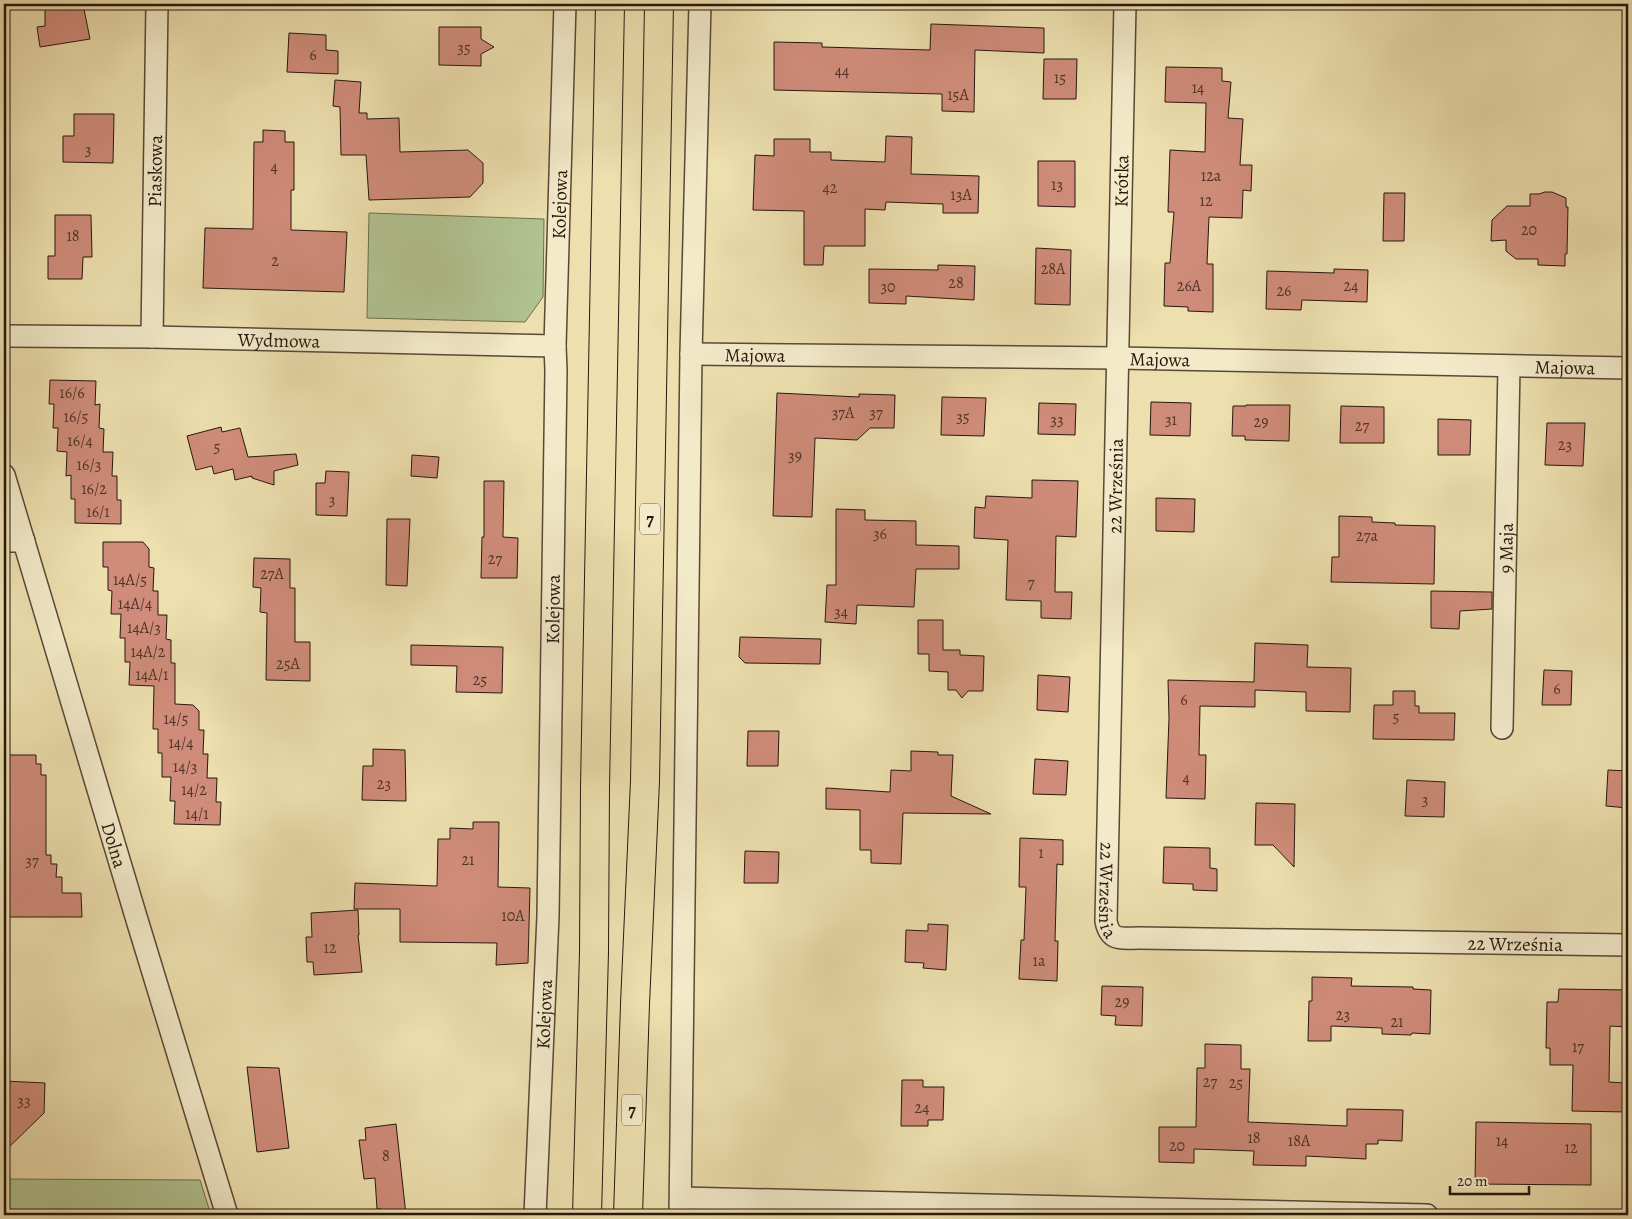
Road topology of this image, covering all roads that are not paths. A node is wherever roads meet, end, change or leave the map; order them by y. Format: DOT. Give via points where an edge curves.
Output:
graph roads {
  1 [pos="157,4"];
  2 [pos="565,4"];
  3 [pos="610,4"];
  4 [pos="659,4"];
  5 [pos="700,4"];
  6 [pos="1125,4"];
  7 [pos="4,336"];
  8 [pos="152,337"];
  9 [pos="555,346"];
  10 [pos="691,354"];
  11 [pos="1118,358"];
  12 [pos="1509,367"];
  13 [pos="1628,368"];
  14 [pos="4,475"];
  15 [pos="14,541"];
  16 [pos="1502,728"];
  17 [pos="1628,945"];
  18 [pos="681,1206"];
  19 [pos="227,1215"];
  20 [pos="535,1215"];
  21 [pos="587,1215"];
  22 [pos="628,1215"];
  23 [pos="1427,1215"];
  1 -- 8 [label="street, Piaskowa"];
  2 -- 9 [label="street, Kolejowa"];
  3 -- 21 [label="highway"];
  4 -- 22 [label="highway, 7" via="645,772"];
  5 -- 10 [label="street"];
  6 -- 11 [label="street, Krótka"];
  7 -- 8 [label="street, Wydmowa"];
  8 -- 9 [label="street, Wydmowa"];
  9 -- 20 [label="street, Kolejowa" via="548,906"];
  10 -- 11 [label="street, Majowa"];
  10 -- 18 [label="street"];
  11 -- 12 [label="street, Majowa"];
  11 -- 17 [label="street, 22 Września" via="1106,921 1112,936"];
  12 -- 13 [label="street, Majowa"];
  12 -- 16 [label="street, 9 Maja"];
  14 -- 15 [label="street, Dolna"];
  15 -- 19 [label="street, Dolna" via="134,911"];
  18 -- 23 [label="street"];
}
